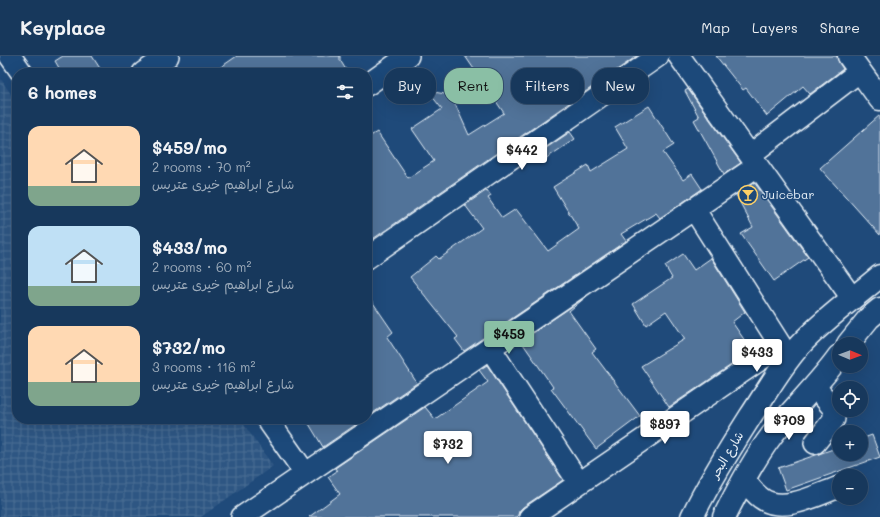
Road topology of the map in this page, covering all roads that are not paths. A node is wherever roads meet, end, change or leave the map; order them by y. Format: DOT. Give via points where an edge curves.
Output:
graph roads {
  1 [pos="10,56"];
  2 [pos="168,56"];
  3 [pos="408,56"];
  4 [pos="658,56"];
  5 [pos="680,56"];
  6 [pos="854,64"];
  7 [pos="18,68"];
  8 [pos="150,68"];
  9 [pos="372,81"];
  10 [pos="880,99"];
  11 [pos="754,161"];
  12 [pos="694,209"];
  13 [pos="372,255"];
  14 [pos="880,276"];
  15 [pos="852,298"];
  16 [pos="880,309"];
  17 [pos="813,332"];
  18 [pos="854,337"];
  19 [pos="832,340"];
  20 [pos="490,348"];
  21 [pos="784,352"];
  22 [pos="832,365"];
  23 [pos="773,380"];
  24 [pos="808,394"];
  25 [pos="270,424"];
  26 [pos="815,443"];
  27 [pos="305,474"];
  28 [pos="744,479"];
  29 [pos="579,484"];
  30 [pos="832,489"];
  31 [pos="242,517"];
  32 [pos="530,517"];
  33 [pos="692,517"];
  34 [pos="724,517"];
  1 -- 7 [label="street"];
  2 -- 8 [label="street"];
  3 -- 9 [label="street"];
  4 -- 13 [label="street"];
  5 -- 11 [label="street"];
  6 -- 10 [label="main road"];
  6 -- 11 [label="street"];
  11 -- 12 [label="street"];
  11 -- 15 [label="street"];
  12 -- 20 [label="street"];
  12 -- 21 [label="street"];
  14 -- 15 [label="main road, شارع البحر"];
  15 -- 17 [label="main road, شارع البحر"];
  16 -- 18 [label="main road"];
  17 -- 19 [label="main road"];
  17 -- 21 [label="main road, شارع البحر"];
  20 -- 27 [label="street"];
  20 -- 29 [label="street"];
  21 -- 23 [label="main road, شارع البحر"];
  21 -- 29 [label="street"];
  22 -- 24 [label="main road"];
  23 -- 24 [label="main road" via="776,389 791,401"];
  23 -- 33 [label="main road, شارع البحر" via="731,446"];
  24 -- 26 [label="street" via="834,409 834,419"];
  24 -- 28 [label="main road" via="771,437"];
  25 -- 27 [label="street"];
  27 -- 31 [label="street"];
  28 -- 30 [label="street" via="762,499 775,504 789,504"];
  28 -- 34 [label="main road"];
  29 -- 32 [label="street"];
}
